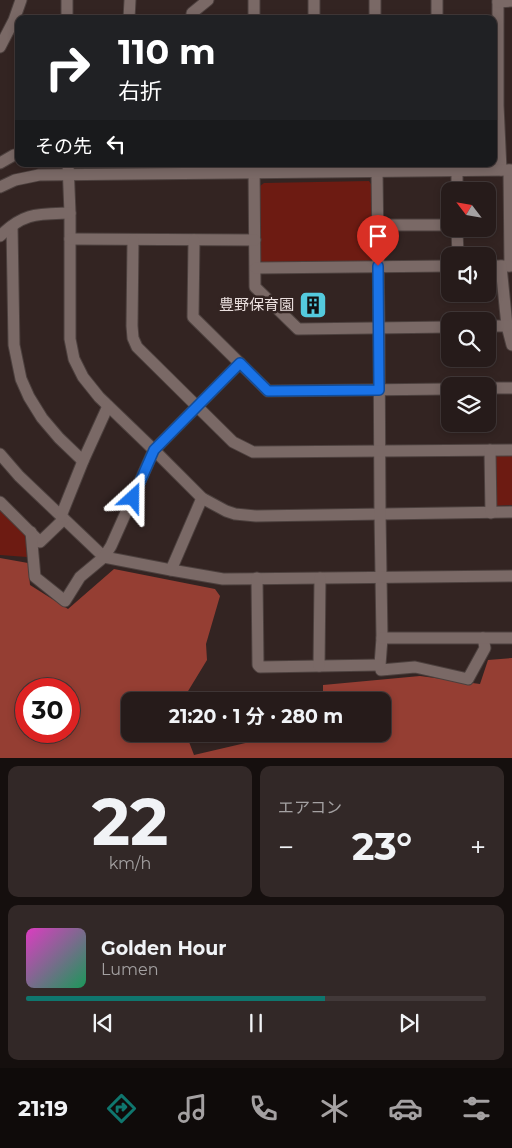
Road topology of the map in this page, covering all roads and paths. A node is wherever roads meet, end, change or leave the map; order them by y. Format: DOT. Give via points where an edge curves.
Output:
graph roads {
  1 [pos="21,0"];
  2 [pos="67,0"];
  3 [pos="130,0"];
  4 [pos="208,0"];
  5 [pos="254,0"];
  6 [pos="314,0"];
  7 [pos="375,0"];
  8 [pos="437,0"];
  9 [pos="498,1"];
  10 [pos="512,2"];
  11 [pos="16,15"];
  12 [pos="67,15"];
  13 [pos="129,15"];
  14 [pos="192,15"];
  15 [pos="254,15"];
  16 [pos="314,15"];
  17 [pos="375,15"];
  18 [pos="437,15"];
  19 [pos="15,17"];
  20 [pos="0,47"];
  21 [pos="497,53"];
  22 [pos="497,111"];
  23 [pos="15,155"];
  24 [pos="0,162"];
  25 [pos="254,168"];
  26 [pos="316,168"];
  27 [pos="37,169"];
  28 [pos="68,169"];
  29 [pos="507,170"];
  30 [pos="376,171"];
  31 [pos="457,171"];
  32 [pos="457,182"];
  33 [pos="0,186"];
  34 [pos="70,213"];
  35 [pos="377,225"];
  36 [pos="441,225"];
  37 [pos="12,226"];
  38 [pos="0,236"];
  39 [pos="70,239"];
  40 [pos="133,240"];
  41 [pos="194,240"];
  42 [pos="255,240"];
  43 [pos="378,266"];
  44 [pos="441,266"];
  45 [pos="507,266"];
  46 [pos="256,268"];
  47 [pos="496,326"];
  48 [pos="507,326"];
  49 [pos="441,327"];
  50 [pos="379,328"];
  51 [pos="512,345"];
  52 [pos="240,363"];
  53 [pos="496,388"];
  54 [pos="512,388"];
  55 [pos="441,389"];
  56 [pos="379,390"];
  57 [pos="108,406"];
  58 [pos="198,406"];
  59 [pos="154,450"];
  60 [pos="490,450"];
  61 [pos="512,450"];
  62 [pos="380,451"];
  63 [pos="0,454"];
  64 [pos="83,461"];
  65 [pos="202,498"];
  66 [pos="0,502"];
  67 [pos="512,512"];
  68 [pos="380,513"];
  69 [pos="491,513"];
  70 [pos="63,517"];
  71 [pos="31,532"];
  72 [pos="104,557"];
  73 [pos="171,570"];
  74 [pos="512,576"];
  75 [pos="381,577"];
  76 [pos="258,578"];
  77 [pos="320,578"];
  78 [pos="382,638"];
  79 [pos="483,638"];
  80 [pos="512,638"];
  81 [pos="380,665"];
  82 [pos="319,666"];
  1 -- 11 [label="street"];
  2 -- 12 [label="street"];
  3 -- 13 [label="street"];
  4 -- 14 [label="street"];
  5 -- 15 [label="street"];
  6 -- 16 [label="street"];
  7 -- 17 [label="street"];
  8 -- 18 [label="street"];
  9 -- 10 [label="street"];
  9 -- 21 [label="street"];
  19 -- 20 [label="street"];
  22 -- 29 [label="street"];
  23 -- 24 [label="street"];
  25 -- 26 [label="street"];
  25 -- 28 [label="street"];
  25 -- 42 [label="street"];
  26 -- 30 [label="street"];
  27 -- 28 [label="street"];
  27 -- 33 [label="street"];
  28 -- 34 [label="street"];
  29 -- 31 [label="street"];
  29 -- 45 [label="street"];
  30 -- 31 [label="street"];
  30 -- 35 [label="street"];
  31 -- 32 [label="street"];
  34 -- 37 [label="street" via="39,214"];
  34 -- 39 [label="street"];
  35 -- 36 [label="street"];
  35 -- 43 [label="street"];
  37 -- 38 [label="street"];
  37 -- 64 [label="street" via="14,345 21,379 42,418"];
  39 -- 40 [label="street"];
  39 -- 57 [label="street" via="70,339 74,360 82,377"];
  40 -- 41 [label="street"];
  40 -- 58 [label="street" via="133,338 137,347"];
  41 -- 42 [label="street"];
  41 -- 52 [label="street" via="193,317"];
  42 -- 46 [label="street"];
  43 -- 44 [label="street"];
  43 -- 46 [label="street"];
  43 -- 50 [label="street"];
  45 -- 48 [label="street"];
  46 -- 50 [label="street" via="255,288 298,329"];
  47 -- 48 [label="street"];
  48 -- 51 [label="street"];
  49 -- 50 [label="street"];
  50 -- 56 [label="street"];
  52 -- 56 [label="street" via="268,391"];
  52 -- 58 [label="street"];
  53 -- 54 [label="street"];
  55 -- 56 [label="street"];
  56 -- 62 [label="street"];
  57 -- 59 [label="street"];
  57 -- 64 [label="street"];
  58 -- 59 [label="street"];
  58 -- 62 [label="street" via="233,442 254,452"];
  59 -- 65 [label="street"];
  59 -- 72 [label="street"];
  60 -- 61 [label="street"];
  60 -- 62 [label="street"];
  60 -- 69 [label="street"];
  62 -- 68 [label="street"];
  63 -- 70 [label="street"];
  64 -- 70 [label="street"];
  65 -- 68 [label="street" via="234,514 256,516"];
  65 -- 73 [label="street"];
  66 -- 71 [label="street"];
  67 -- 69 [label="street"];
  68 -- 69 [label="street"];
  68 -- 75 [label="street"];
  70 -- 71 [label="street" via="40,542"];
  70 -- 72 [label="street"];
  71 -- 72 [label="street" via="35,577 65,601 80,577"];
  72 -- 73 [label="street"];
  73 -- 76 [label="street" via="223,579"];
  74 -- 75 [label="street"];
  75 -- 77 [label="street"];
  75 -- 78 [label="street"];
  76 -- 77 [label="street"];
  76 -- 82 [label="street" via="258,665"];
  77 -- 82 [label="street"];
  78 -- 79 [label="street"];
  78 -- 81 [label="street"];
  79 -- 80 [label="street"];
  79 -- 81 [label="street" via="485,648 468,679 415,667 381,670"];
  81 -- 82 [label="street"];
}
